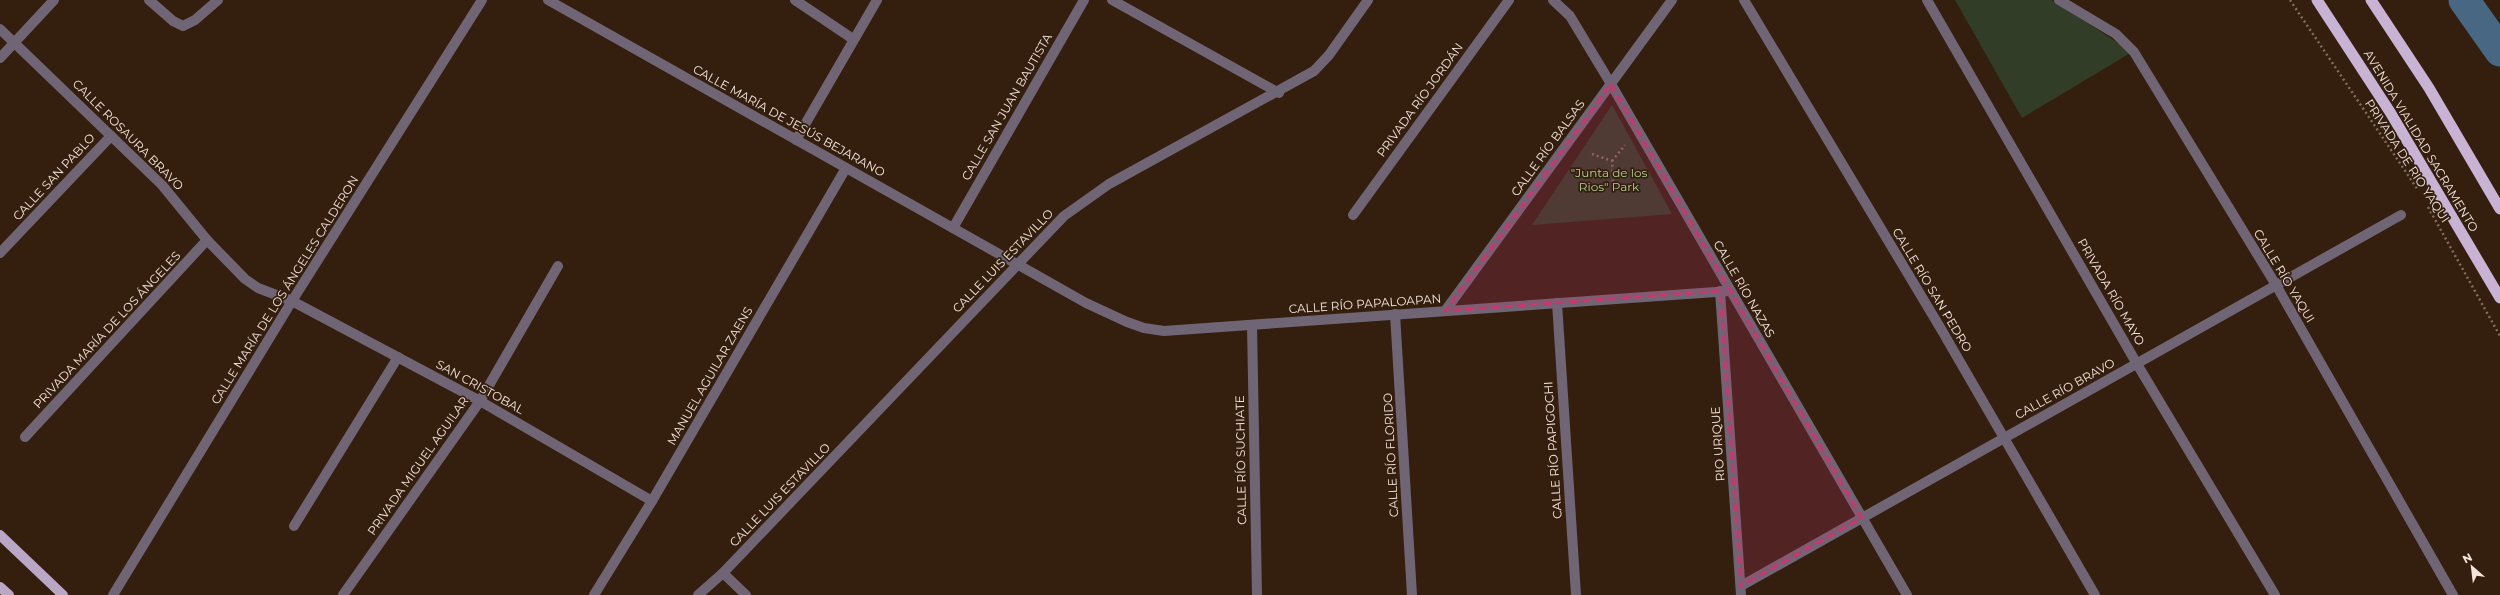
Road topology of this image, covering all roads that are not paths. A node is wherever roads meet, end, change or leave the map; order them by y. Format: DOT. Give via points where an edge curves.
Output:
graph roads {
  1 [pos="54,0"];
  2 [pos="149,0"];
  3 [pos="218,0"];
  4 [pos="482,0"];
  5 [pos="548,0"];
  6 [pos="795,0"];
  7 [pos="877,0"];
  8 [pos="1084,0"];
  9 [pos="1112,0"];
  10 [pos="1368,0"];
  11 [pos="1509,0"];
  12 [pos="1553,0"];
  13 [pos="1672,0"];
  14 [pos="1744,0"];
  15 [pos="1927,0"];
  16 [pos="2060,0"];
  17 [pos="2317,0"];
  18 [pos="2371,0"];
  19 [pos="0,29"];
  20 [pos="853,39"];
  21 [pos="14,43"];
  22 [pos="0,58"];
  23 [pos="1610,84"];
  24 [pos="1279,93"];
  25 [pos="111,136"];
  26 [pos="796,140"];
  27 [pos="846,168"];
  28 [pos="2500,209"];
  29 [pos="1353,215"];
  30 [pos="2401,215"];
  31 [pos="952,228"];
  32 [pos="207,240"];
  33 [pos="0,253"];
  34 [pos="1018,264"];
  35 [pos="558,266"];
  36 [pos="2276,285"];
  37 [pos="1725,291"];
  38 [pos="2500,298"];
  39 [pos="292,301"];
  40 [pos="1557,303"];
  41 [pos="1445,311"];
  42 [pos="1395,314"];
  43 [pos="1252,325"];
  44 [pos="398,357"];
  45 [pos="2137,364"];
  46 [pos="480,401"];
  47 [pos="25,437"];
  48 [pos="2003,439"];
  49 [pos="652,501"];
  50 [pos="1862,518"];
  51 [pos="294,526"];
  52 [pos="0,535"];
  53 [pos="723,573"];
  54 [pos="1899,582"];
  55 [pos="0,586"];
  56 [pos="1741,591"];
  57 [pos="9,595"];
  58 [pos="63,595"];
  59 [pos="113,595"];
  60 [pos="343,595"];
  61 [pos="594,595"];
  62 [pos="698,595"];
  63 [pos="746,595"];
  64 [pos="1257,595"];
  65 [pos="1412,595"];
  66 [pos="1576,595"];
  67 [pos="1900,595"];
  68 [pos="1907,595"];
  69 [pos="2095,595"];
  70 [pos="2275,595"];
  71 [pos="2452,595"];
  1 -- 21 [label="street"];
  2 -- 3 [label="street" via="178,25 188,24"];
  4 -- 39 [label="street, CALLE MARÍA DE LOS ÁNGELES CALDERON"];
  5 -- 26 [label="street, CALLE MARÍA DE JESÚS BEJARANO"];
  6 -- 20 [label="street"];
  7 -- 20 [label="street"];
  8 -- 31 [label="street, CALLE SAN JUAN BAUTISTA"];
  9 -- 24 [label="street"];
  10 -- 24 [label="street, CALLE LUIS ESTAVILLO" via="1323,62 1314,71"];
  11 -- 29 [label="street, PRIVADA RÍO JORDÁN"];
  12 -- 23 [label="street, CALLE RÍO NAZAS" via="1570,16"];
  13 -- 23 [label="street, CALLE RÍO BALSAS"];
  14 -- 48 [label="street, CALLE RÍO SAN PEDRO" via="1941,329"];
  15 -- 45 [label="street, PRIVADA RÍO MAYO"];
  16 -- 36 [label="street, CALLE RÍO YAQUI" via="2116,34 2134,52"];
  17 -- 38 [label="highway, AVENIDA VIALIDAD SACRAMENTO" via="2390,112"];
  18 -- 28 [label="highway" via="2429,88"];
  19 -- 21 [label="street, CALLE ROSAURA BRAVO"];
  20 -- 26 [label="street"];
  21 -- 22 [label="street"];
  21 -- 25 [label="street, CALLE ROSAURA BRAVO"];
  23 -- 37 [label="street, CALLE RÍO NAZAS"];
  23 -- 41 [label="street, CALLE RÍO BALSAS"];
  24 -- 34 [label="street, CALLE LUIS ESTAVILLO" via="1109,184 1064,216"];
  25 -- 32 [label="street, CALLE ROSAURA BRAVO" via="162,185"];
  25 -- 33 [label="street, CALLE SAN PABLO"];
  26 -- 27 [label="street, CALLE MARÍA DE JESÚS BEJARANO"];
  27 -- 31 [label="street, CALLE MARÍA DE JESÚS BEJARANO"];
  27 -- 49 [label="street, MANUEL AGUILAR ZAENS"];
  30 -- 36 [label="street, CALLE RÍO BRAVO"];
  31 -- 34 [label="street, CALLE MARÍA DE JESÚS BEJARANO"];
  32 -- 39 [label="street, CALLE ROSAURA BRAVO" via="245,279 272,295"];
  32 -- 47 [label="street, PRIVADA MARÍA DE LOS ÁNGELES"];
  34 -- 43 [label="street, CALLE RÍO PAPALOAPAN" via="1086,303 1144,328 1164,331"];
  34 -- 53 [label="street, CALLE LUIS ESTAVILLO"];
  35 -- 46 [label="street, PRIVADA MIGUEL AGUILAR"];
  36 -- 45 [label="street, CALLE RÍO BRAVO"];
  36 -- 71 [label="street, CALLE RÍO YAQUI"];
  37 -- 40 [label="street, CALLE RÍO PAPALOAPAN"];
  37 -- 50 [label="street, CALLE RÍO NAZAS"];
  37 -- 56 [label="street, RIO URIQUE"];
  39 -- 44 [label="street, SAN CRISTOBAL"];
  39 -- 59 [label="street, CALLE MARÍA DE LOS ÁNGELES CALDERON"];
  40 -- 41 [label="street, CALLE RÍO PAPALOAPAN"];
  40 -- 66 [label="street, CALLE RÍO PAPIGOCHI"];
  41 -- 42 [label="street, CALLE RÍO PAPALOAPAN"];
  42 -- 43 [label="street, CALLE RÍO PAPALOAPAN"];
  42 -- 65 [label="street, CALLE RÍO FLORIDO"];
  43 -- 64 [label="street, CALLE RÍO SUCHIATE"];
  44 -- 46 [label="street, SAN CRISTOBAL"];
  44 -- 51 [label="street"];
  45 -- 48 [label="street, CALLE RÍO BRAVO"];
  45 -- 70 [label="street, PRIVADA RÍO MAYO"];
  46 -- 49 [label="street, SAN CRISTOBAL"];
  46 -- 60 [label="street, PRIVADA MIGUEL AGUILAR"];
  48 -- 50 [label="street, CALLE RÍO BRAVO"];
  48 -- 69 [label="street, CALLE RÍO SAN PEDRO"];
  49 -- 61 [label="street, MANUEL AGUILAR ZAENS"];
  50 -- 54 [label="street, CALLE RÍO NAZAS"];
  50 -- 56 [label="street, CALLE RÍO BRAVO"];
  52 -- 58 [label="main road"];
  53 -- 62 [label="street, CALLE LUIS ESTAVILLO"];
  53 -- 63 [label="street"];
  54 -- 67 [label="street"];
  54 -- 68 [label="street, CALLE RÍO NAZAS"];
  55 -- 57 [label="main road"];
}
